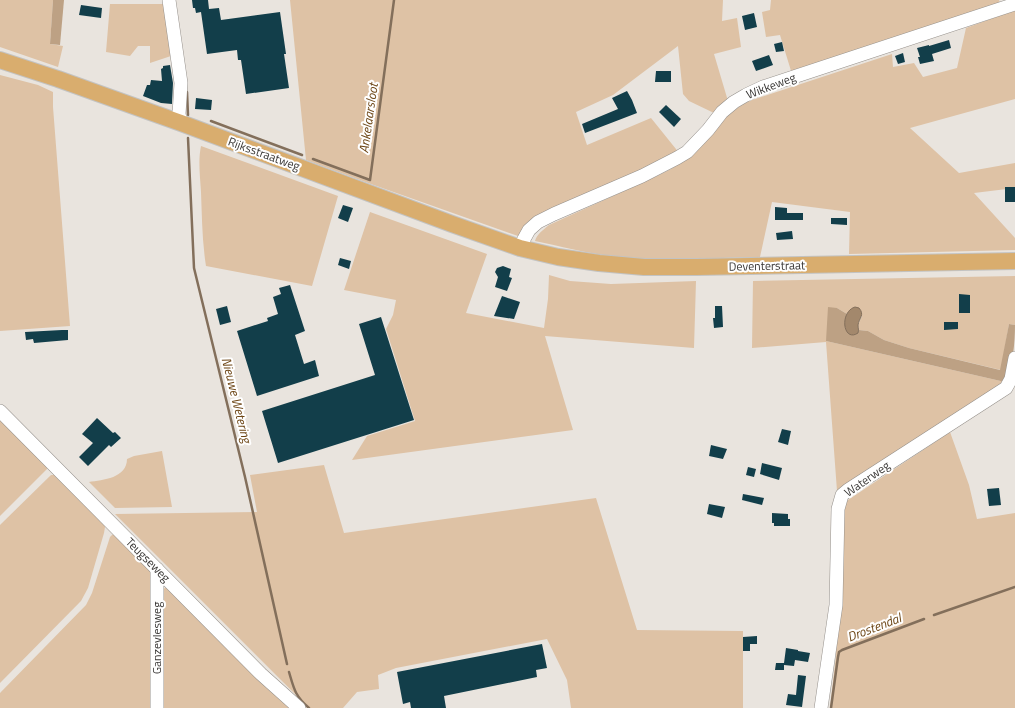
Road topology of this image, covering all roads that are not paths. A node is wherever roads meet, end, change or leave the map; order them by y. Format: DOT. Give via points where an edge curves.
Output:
graph roads {
  1 [pos="169,0"];
  2 [pos="1015,4"];
  3 [pos="3,61"];
  4 [pos="181,124"];
  5 [pos="520,248"];
  6 [pos="1015,261"];
  7 [pos="1015,358"];
  8 [pos="0,411"];
  9 [pos="157,569"];
  10 [pos="157,708"];
  11 [pos="298,708"];
  12 [pos="821,708"];
  1 -- 4 [label="street" via="180,83"];
  2 -- 5 [label="street, Wikkeweg" via="763,87 746,95 722,112 687,152 642,176 538,222 529,230"];
  3 -- 4 [label="main road, Rijksstraatweg"];
  4 -- 5 [label="main road, Rijksstraatweg"];
  5 -- 6 [label="main road, Deventerstraat" via="558,257 644,267"];
  7 -- 12 [label="street, Waterweg" via="1011,379 1006,388 842,495 838,509 836,605"];
  8 -- 9 [label="street, Teugseweg"];
  9 -- 10 [label="street, Ganzevlesweg"];
  9 -- 11 [label="street, Teugseweg"];
}
